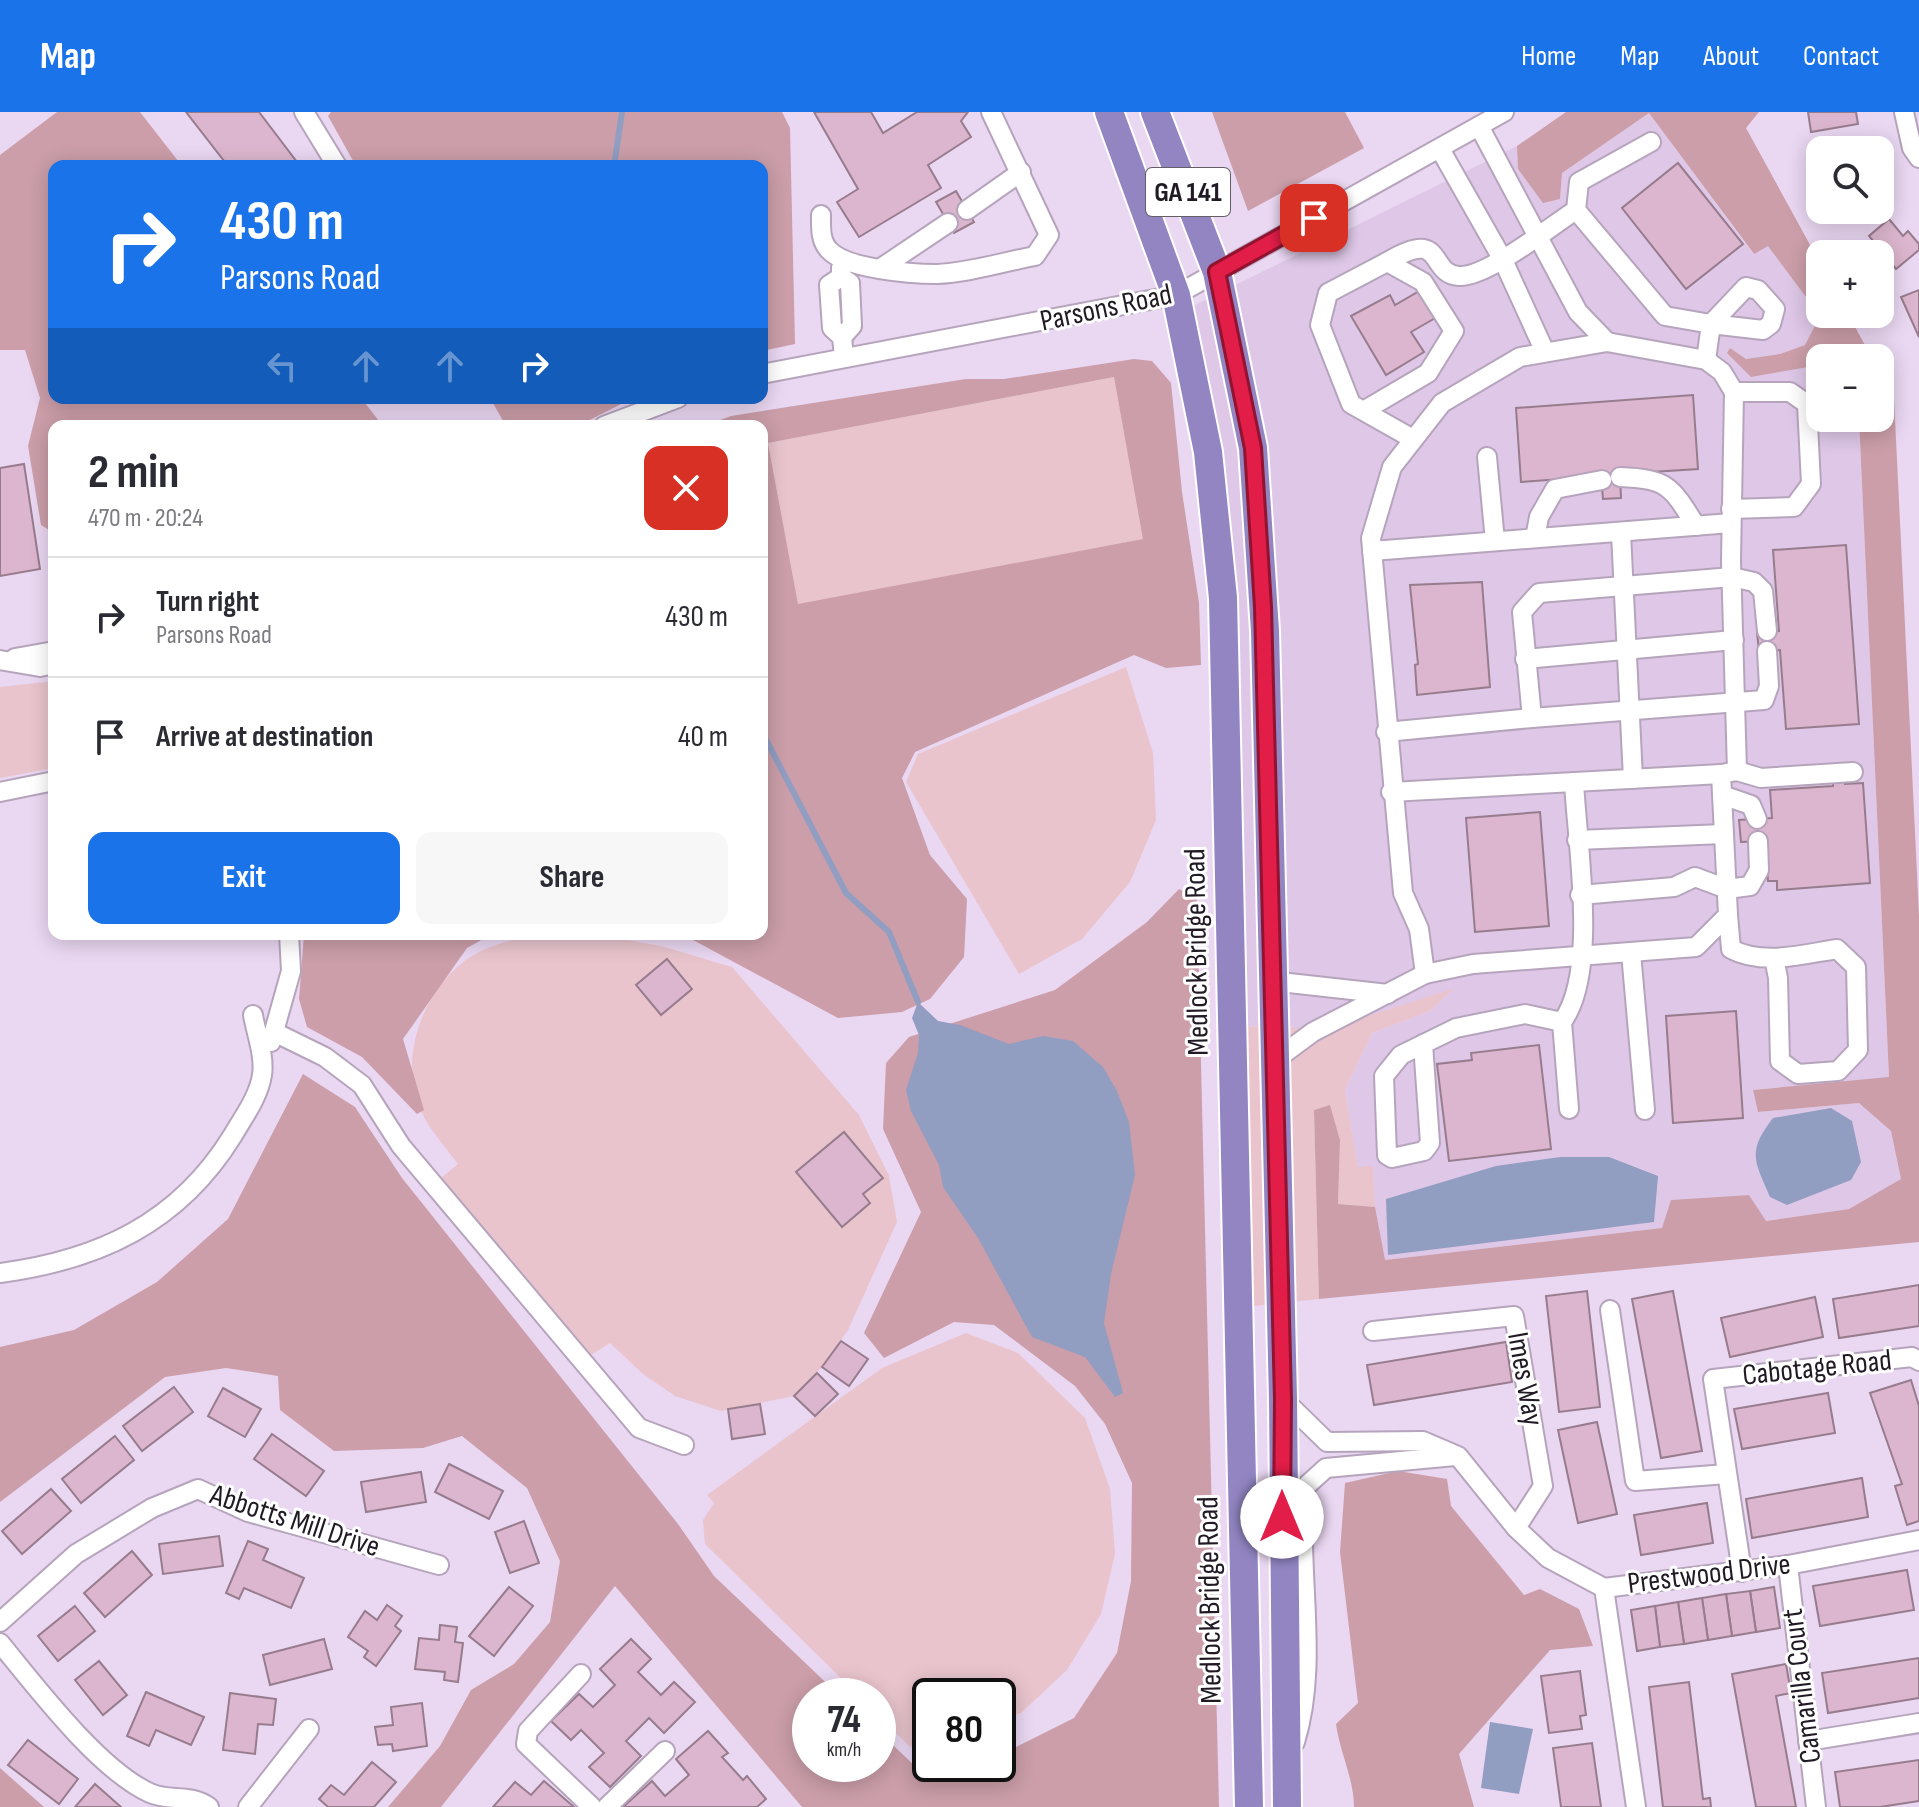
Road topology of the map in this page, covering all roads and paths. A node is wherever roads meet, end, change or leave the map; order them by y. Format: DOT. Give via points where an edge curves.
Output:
graph roads {
  1 [pos="304,112"];
  2 [pos="991,112"];
  3 [pos="1109,112"];
  4 [pos="1155,112"];
  5 [pos="1504,112"];
  6 [pos="1904,112"];
  7 [pos="1479,126"];
  8 [pos="1651,142"];
  9 [pos="1440,149"];
  10 [pos="1919,158"];
  11 [pos="333,160"];
  12 [pos="1021,172"];
  13 [pos="967,210"];
  14 [pos="1576,210"];
  15 [pos="821,215"];
  16 [pos="948,223"];
  17 [pos="1536,235"];
  18 [pos="1503,260"];
  19 [pos="1387,262"];
  20 [pos="841,268"];
  21 [pos="881,268"];
  22 [pos="1217,272"];
  23 [pos="1176,295"];
  24 [pos="1607,342"];
  25 [pos="1545,352"];
  26 [pos="844,357"];
  27 [pos="1706,360"];
  28 [pos="768,373"];
  29 [pos="1734,392"];
  30 [pos="662,404"];
  31 [pos="1365,410"];
  32 [pos="620,420"];
  33 [pos="1413,439"];
  34 [pos="1487,457"];
  35 [pos="1731,516"];
  36 [pos="1696,526"];
  37 [pos="1621,533"];
  38 [pos="1535,538"];
  39 [pos="1495,541"];
  40 [pos="1372,551"];
  41 [pos="1732,577"];
  42 [pos="1623,586"];
  43 [pos="1767,631"];
  44 [pos="1734,640"];
  45 [pos="1626,649"];
  46 [pos="1767,651"];
  47 [pos="48,652"];
  48 [pos="1525,659"];
  49 [pos="0,660"];
  50 [pos="48,665"];
  51 [pos="1737,704"];
  52 [pos="1630,711"];
  53 [pos="1532,718"];
  54 [pos="1386,732"];
  55 [pos="1729,772"];
  56 [pos="1853,772"];
  57 [pos="1633,779"];
  58 [pos="48,782"];
  59 [pos="1574,782"];
  60 [pos="0,792"];
  61 [pos="1391,792"];
  62 [pos="1722,795"];
  63 [pos="1757,819"];
  64 [pos="1724,834"];
  65 [pos="1577,840"];
  66 [pos="1758,841"];
  67 [pos="1727,889"];
  68 [pos="1580,895"];
  69 [pos="1728,915"];
  70 [pos="289,940"];
  71 [pos="1631,953"];
  72 [pos="1583,958"];
  73 [pos="1774,958"];
  74 [pos="1425,974"];
  75 [pos="1271,981"];
  76 [pos="1388,994"];
  77 [pos="253,1015"];
  78 [pos="1562,1022"];
  79 [pos="274,1032"];
  80 [pos="1423,1044"];
  81 [pos="1274,1061"];
  82 [pos="262,1075"];
  83 [pos="1569,1109"];
  84 [pos="1645,1110"];
  85 [pos="0,1273"];
  86 [pos="1610,1310"];
  87 [pos="1373,1331"];
  88 [pos="1919,1361"];
  89 [pos="1283,1399"];
  90 [pos="684,1445"];
  91 [pos="1458,1456"];
  92 [pos="1727,1474"];
  93 [pos="1516,1528"];
  94 [pos="1919,1540"];
  95 [pos="439,1565"];
  96 [pos="1788,1565"];
  97 [pos="1742,1572"];
  98 [pos="1604,1588"];
  99 [pos="0,1622"];
  100 [pos="0,1643"];
  101 [pos="581,1674"];
  102 [pos="1919,1723"];
  103 [pos="309,1729"];
  104 [pos="1808,1741"];
  105 [pos="665,1751"];
  106 [pos="1286,1768"];
  107 [pos="209,1807"];
  108 [pos="248,1807"];
  109 [pos="592,1807"];
  110 [pos="607,1807"];
  111 [pos="1249,1807"];
  112 [pos="1287,1807"];
  113 [pos="1636,1807"];
  114 [pos="1816,1807"];
  1 -- 11 [label="street"];
  2 -- 12 [label="street"];
  3 -- 23 [label="highway, Medlock Bridge Road / GA 141"];
  4 -- 22 [label="highway, GA 141"];
  5 -- 7 [label="street, Parsons Road"];
  6 -- 10 [label="street"];
  7 -- 9 [label="street, Parsons Road"];
  7 -- 17 [label="street"];
  8 -- 14 [label="street" via="1579,182"];
  9 -- 18 [label="street"];
  9 -- 22 [label="street, Parsons Road"];
  12 -- 13 [label="street"];
  12 -- 21 [label="street" via="1049,235 1035,256 938,274"];
  14 -- 17 [label="street"];
  14 -- 27 [label="street" via="1665,316 1711,324"];
  15 -- 20 [label="street" via="821,234"];
  16 -- 21 [label="street"];
  17 -- 18 [label="street"];
  17 -- 24 [label="street" via="1578,312"];
  18 -- 19 [label="street" via="1458,276 1423,248 1410,248"];
  18 -- 25 [label="street"];
  19 -- 31 [label="street" via="1328,293 1320,325 1351,404"];
  19 -- 31 [label="street" via="1423,282 1454,331 1428,373"];
  20 -- 21 [label="street"];
  20 -- 26 [label="street" via="829,285 832,328 842,337"];
  22 -- 23 [label="street, Parsons Road"];
  22 -- 75 [label="highway, GA 141" via="1253,448 1265,631"];
  23 -- 26 [label="street, Parsons Road"];
  23 -- 111 [label="highway, Medlock Bridge Road / GA 141" via="1208,452 1223,598"];
  24 -- 25 [label="street"];
  24 -- 27 [label="street"];
  25 -- 33 [label="street" via="1520,357 1442,403"];
  26 -- 28 [label="street, Parsons Road"];
  27 -- 29 [label="street" via="1722,372"];
  29 -- 35 [label="street"];
  29 -- 35 [label="street" via="1790,392 1807,404 1811,484 1794,507"];
  30 -- 32 [label="street"];
  31 -- 33 [label="street"];
  33 -- 40 [label="street" via="1392,467"];
  34 -- 39 [label="street"];
  35 -- 36 [label="street"];
  35 -- 41 [label="street"];
  36 -- 37 [label="street"];
  36 -- 38 [label="street" via="1676,495 1655,479 1611,478 1555,489 1539,517"];
  37 -- 38 [label="street"];
  37 -- 42 [label="street"];
  38 -- 39 [label="street"];
  39 -- 40 [label="street"];
  40 -- 54 [label="street"];
  41 -- 42 [label="street"];
  41 -- 43 [label="street" via="1754,582 1763,591"];
  41 -- 44 [label="street"];
  42 -- 45 [label="street"];
  42 -- 48 [label="street" via="1539,593 1522,612"];
  44 -- 45 [label="street"];
  44 -- 51 [label="street"];
  45 -- 48 [label="street"];
  45 -- 52 [label="street"];
  46 -- 51 [label="street" via="1769,686 1764,700"];
  47 -- 49 [label="street"];
  48 -- 53 [label="street"];
  49 -- 50 [label="street"];
  51 -- 52 [label="street"];
  51 -- 55 [label="street"];
  52 -- 53 [label="street"];
  52 -- 57 [label="street"];
  53 -- 54 [label="street"];
  54 -- 61 [label="street"];
  55 -- 56 [label="street" via="1761,778"];
  55 -- 57 [label="street"];
  55 -- 62 [label="street"];
  57 -- 59 [label="street"];
  58 -- 60 [label="street"];
  59 -- 61 [label="street"];
  59 -- 65 [label="street"];
  61 -- 74 [label="street" via="1403,893 1419,929"];
  62 -- 63 [label="street" via="1751,805"];
  62 -- 64 [label="street"];
  64 -- 65 [label="street"];
  64 -- 67 [label="street"];
  65 -- 68 [label="street"];
  66 -- 67 [label="street" via="1759,870 1750,886"];
  67 -- 68 [label="street" via="1695,877 1674,887"];
  67 -- 69 [label="street"];
  68 -- 72 [label="street"];
  69 -- 71 [label="street" via="1696,947"];
  69 -- 73 [label="street" via="1731,949 1744,956"];
  70 -- 79 [label="street" via="291,971"];
  71 -- 72 [label="street"];
  71 -- 84 [label="street"];
  72 -- 74 [label="street" via="1473,964"];
  72 -- 78 [label="street" via="1573,1007"];
  73 -- 73 [label="street" via="1837,949 1856,967 1858,1050 1838,1071 1798,1074 1780,1061"];
  74 -- 76 [label="street"];
  75 -- 76 [label="street"];
  75 -- 81 [label="highway, GA 141"];
  76 -- 81 [label="street" via="1313,1032"];
  77 -- 82 [label="street"];
  78 -- 80 [label="street" via="1525,1014 1456,1028"];
  78 -- 83 [label="street"];
  79 -- 82 [label="street"];
  79 -- 90 [label="street" via="325,1057 362,1085 401,1146 639,1428"];
  80 -- 80 [label="street" via="1401,1055 1384,1076 1387,1155 1392,1158 1424,1151 1430,1143"];
  81 -- 89 [label="highway, GA 141"];
  82 -- 85 [label="street" via="227,1145 199,1183 162,1217 79,1257"];
  86 -- 92 [label="street" via="1635,1481"];
  87 -- 93 [label="street, Imes Way" via="1514,1316 1543,1486"];
  88 -- 92 [label="street, Cabotage Road" via="1912,1357 1713,1379"];
  89 -- 91 [label="street, Prestwood Drive" via="1327,1442 1423,1441"];
  89 -- 106 [label="highway, GA 141"];
  91 -- 93 [label="street, Prestwood Drive"];
  91 -- 106 [label="street" via="1326,1468 1305,1487 1304,1692"];
  92 -- 97 [label="street"];
  93 -- 98 [label="street, Prestwood Drive" via="1548,1558"];
  94 -- 96 [label="street, Prestwood Drive"];
  95 -- 99 [label="street, Abbotts Mill Drive" via="248,1512 198,1489 152,1508 76,1554"];
  96 -- 97 [label="street, Prestwood Drive"];
  96 -- 104 [label="street, Camarilla Court"];
  97 -- 98 [label="street, Prestwood Drive"];
  98 -- 113 [label="street"];
  100 -- 107 [label="street" via="99,1756 150,1793 198,1799"];
  101 -- 109 [label="street" via="528,1731 526,1744"];
  102 -- 104 [label="street"];
  103 -- 108 [label="street"];
  104 -- 114 [label="street, Camarilla Court"];
  105 -- 110 [label="street"];
  106 -- 112 [label="highway, GA 141"];
}
